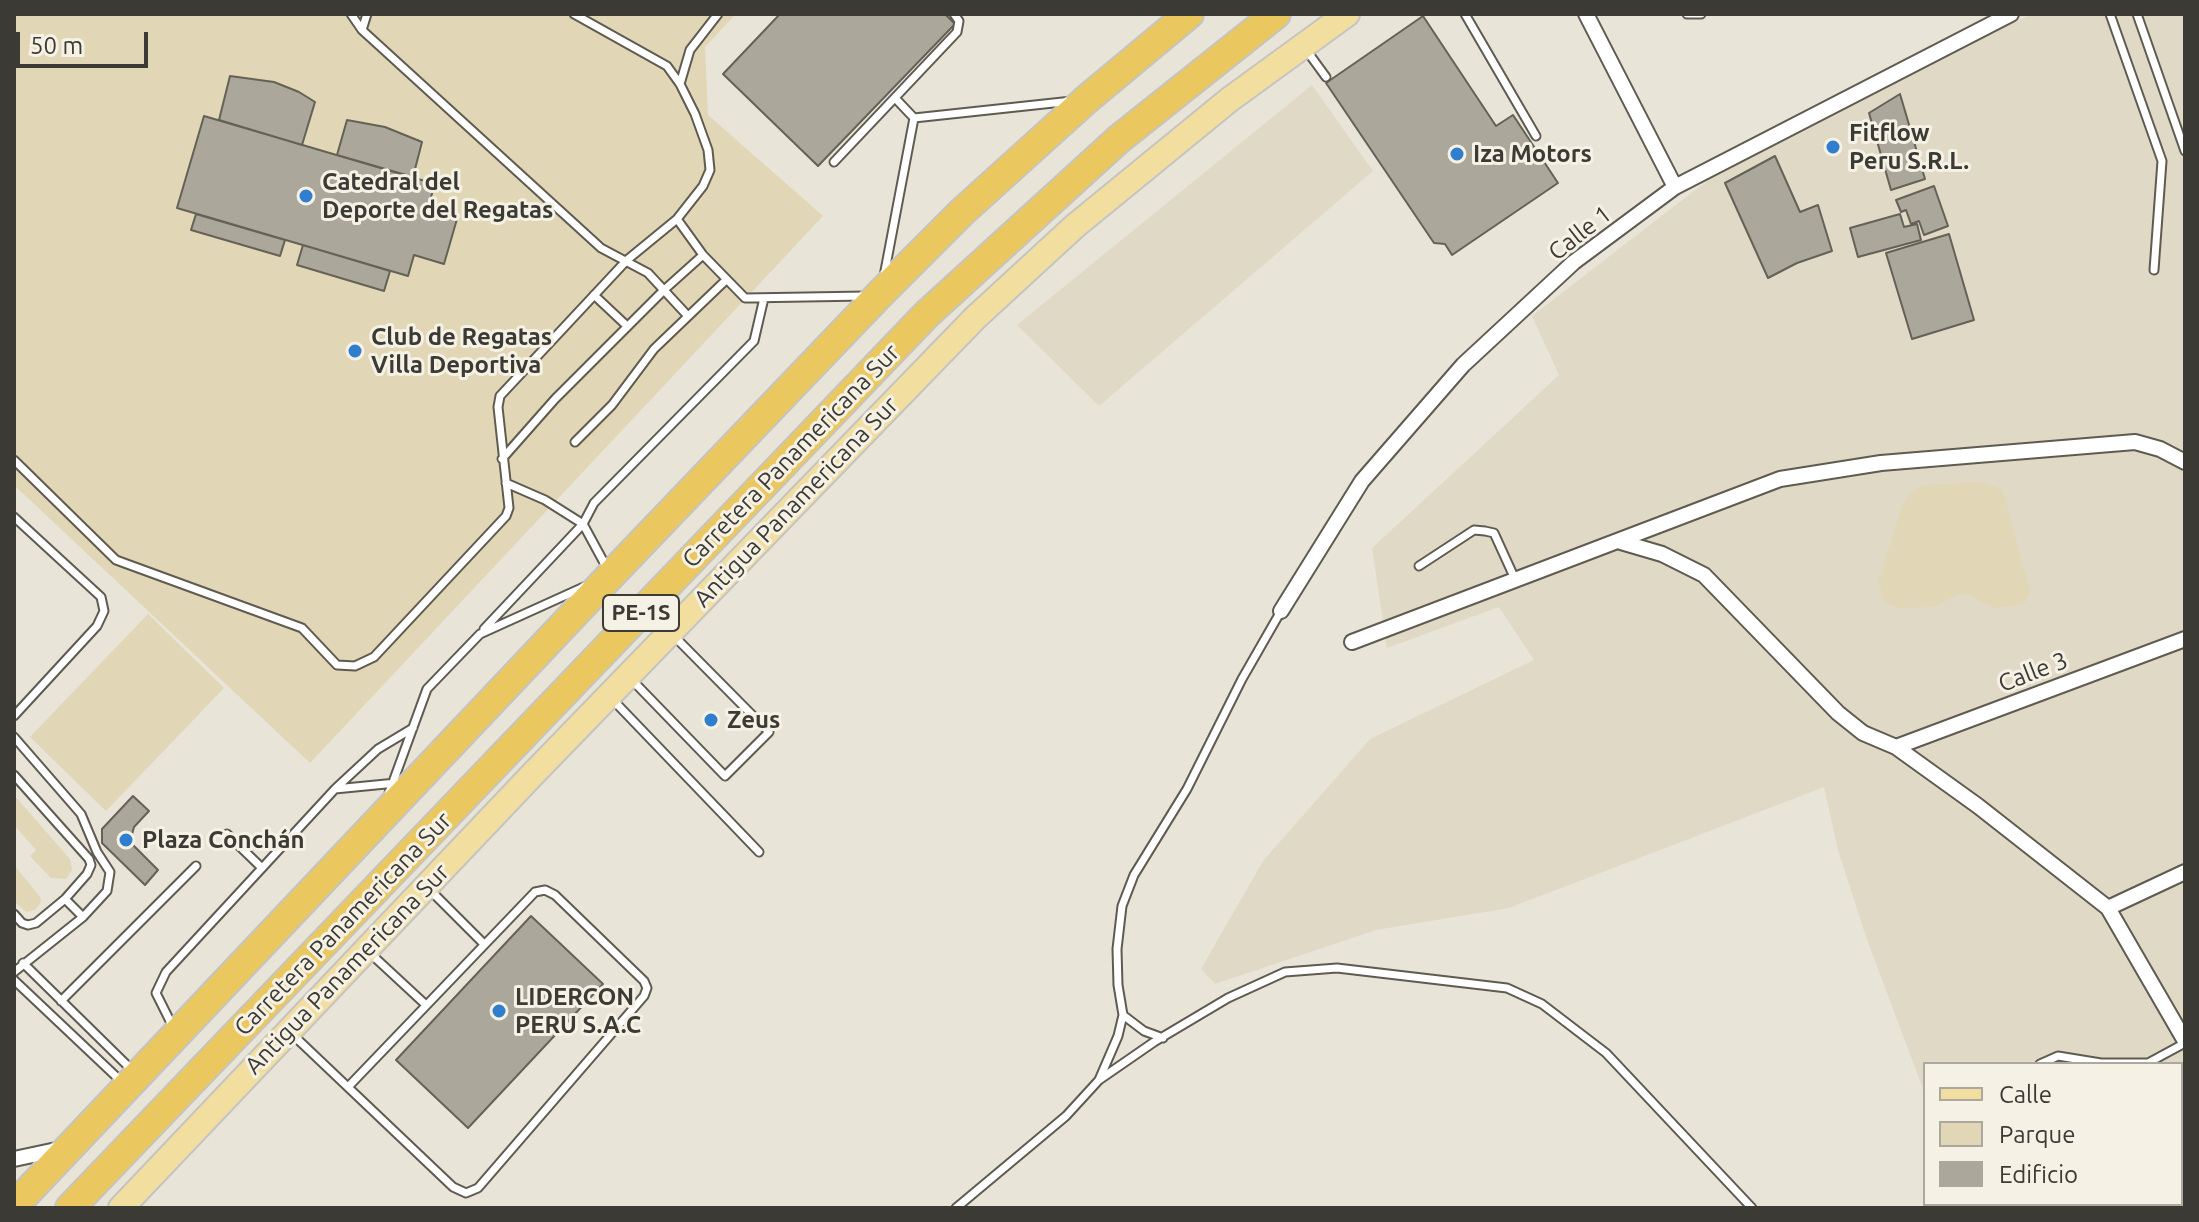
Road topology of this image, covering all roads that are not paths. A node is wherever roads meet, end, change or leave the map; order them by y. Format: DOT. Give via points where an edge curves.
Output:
graph roads {
  1 [pos="351,14"];
  2 [pos="367,14"];
  3 [pos="574,14"];
  4 [pos="718,14"];
  5 [pos="954,14"];
  6 [pos="1189,14"];
  7 [pos="1276,14"];
  8 [pos="1347,14"];
  9 [pos="1465,14"];
  10 [pos="1586,14"];
  11 [pos="1687,14"];
  12 [pos="1701,14"];
  13 [pos="2011,14"];
  14 [pos="2110,14"];
  15 [pos="2137,14"];
  16 [pos="362,30"];
  17 [pos="1303,46"];
  18 [pos="1326,77"];
  19 [pos="680,84"];
  20 [pos="895,98"];
  21 [pos="1087,99"];
  22 [pos="914,118"];
  23 [pos="1536,136"];
  24 [pos="2185,151"];
  25 [pos="834,162"];
  26 [pos="1675,187"];
  27 [pos="677,219"];
  28 [pos="703,255"];
  29 [pos="627,260"];
  30 [pos="2154,270"];
  31 [pos="726,280"];
  32 [pos="664,290"];
  33 [pos="594,295"];
  34 [pos="879,295"];
  35 [pos="764,298"];
  36 [pos="687,315"];
  37 [pos="627,326"];
  38 [pos="575,442"];
  39 [pos="502,459"];
  40 [pos="14,460"];
  41 [pos="2185,462"];
  42 [pos="506,483"];
  43 [pos="14,517"];
  44 [pos="583,524"];
  45 [pos="1620,542"];
  46 [pos="1419,566"];
  47 [pos="611,575"];
  48 [pos="1516,581"];
  49 [pos="1281,611"];
  50 [pos="671,632"];
  51 [pos="480,634"];
  52 [pos="2185,639"];
  53 [pos="1352,642"];
  54 [pos="627,676"];
  55 [pos="609,695"];
  56 [pos="14,716"];
  57 [pos="413,728"];
  58 [pos="14,737"];
  59 [pos="1896,747"];
  60 [pos="14,775"];
  61 [pos="403,783"];
  62 [pos="335,789"];
  63 [pos="227,834"];
  64 [pos="759,852"];
  65 [pos="196,866"];
  66 [pos="262,868"];
  67 [pos="2185,872"];
  68 [pos="426,886"];
  69 [pos="65,899"];
  70 [pos="2108,908"];
  71 [pos="14,914"];
  72 [pos="83,917"];
  73 [pos="484,944"];
  74 [pos="366,949"];
  75 [pos="23,963"];
  76 [pos="14,972"];
  77 [pos="14,980"];
  78 [pos="61,1001"];
  79 [pos="426,1005"];
  80 [pos="1123,1015"];
  81 [pos="288,1031"];
  82 [pos="177,1034"];
  83 [pos="1163,1038"];
  84 [pos="2185,1042"];
  85 [pos="2044,1062"];
  86 [pos="2095,1062"];
  87 [pos="2150,1062"];
  88 [pos="1099,1080"];
  89 [pos="133,1081"];
  90 [pos="348,1087"];
  91 [pos="69,1148"];
  92 [pos="14,1159"];
  93 [pos="14,1206"];
  94 [pos="70,1208"];
  95 [pos="121,1208"];
  96 [pos="956,1208"];
  97 [pos="1752,1208"];
  1 -- 16 [label="lane"];
  2 -- 16 [label="lane"];
  3 -- 19 [label="lane" via="667,66"];
  4 -- 19 [label="lane" via="690,50"];
  5 -- 20 [label="lane" via="957,32"];
  6 -- 21 [label="highway, Carretera Panamericana Sur / PE-1S"];
  7 -- 94 [label="highway, Carretera Panamericana Sur / PE-1S" via="1119,139 927,314"];
  8 -- 17 [label="main road, Antigua Panamericana Sur"];
  9 -- 23 [label="lane"];
  10 -- 26 [label="street"];
  11 -- 12 [label="lane"];
  13 -- 26 [label="street, Calle 1"];
  14 -- 30 [label="lane" via="2162,161"];
  15 -- 24 [label="lane"];
  16 -- 29 [label="lane" via="601,248"];
  17 -- 18 [label="lane"];
  17 -- 50 [label="main road, Antigua Panamericana Sur" via="1064,236 975,318"];
  19 -- 27 [label="lane" via="708,150 710,170"];
  20 -- 22 [label="lane"];
  20 -- 25 [label="lane"];
  21 -- 22 [label="lane"];
  21 -- 34 [label="highway, Carretera Panamericana Sur / PE-1S"];
  22 -- 34 [label="lane"];
  26 -- 49 [label="street, Calle 1" via="1574,262 1463,365 1362,481"];
  27 -- 28 [label="lane"];
  27 -- 29 [label="lane"];
  28 -- 31 [label="lane"];
  28 -- 32 [label="lane"];
  29 -- 32 [label="lane"];
  29 -- 33 [label="lane"];
  31 -- 35 [label="lane" via="745,298"];
  31 -- 36 [label="lane"];
  32 -- 36 [label="lane"];
  32 -- 37 [label="lane"];
  33 -- 37 [label="lane"];
  33 -- 39 [label="lane" via="500,396"];
  34 -- 35 [label="lane"];
  34 -- 47 [label="highway, Carretera Panamericana Sur / PE-1S"];
  35 -- 44 [label="lane" via="754,341 600,496"];
  36 -- 38 [label="lane"];
  37 -- 39 [label="lane"];
  39 -- 42 [label="lane"];
  40 -- 42 [label="lane" via="116,560 302,628 337,665 355,666 374,657 506,516"];
  41 -- 45 [label="street" via="2135,442 1881,463 1780,479"];
  42 -- 44 [label="lane"];
  43 -- 56 [label="lane" via="101,597 104,611 97,626"];
  44 -- 47 [label="lane"];
  44 -- 51 [label="lane"];
  45 -- 48 [label="street"];
  45 -- 59 [label="street" via="1662,554 1704,575 1838,713 1863,733"];
  46 -- 48 [label="lane" via="1474,530 1485,531 1494,533"];
  47 -- 51 [label="lane"];
  47 -- 61 [label="highway, Carretera Panamericana Sur / PE-1S"];
  48 -- 53 [label="street"];
  49 -- 80 [label="lane" via="1187,789 1134,875 1122,906 1117,949"];
  50 -- 54 [label="main road, Antigua Panamericana Sur"];
  50 -- 54 [label="lane" via="769,732 725,776"];
  51 -- 57 [label="lane" via="427,689"];
  52 -- 59 [label="street, Calle 3"];
  54 -- 55 [label="main road, Antigua Panamericana Sur"];
  55 -- 64 [label="lane"];
  55 -- 68 [label="main road, Antigua Panamericana Sur"];
  57 -- 61 [label="lane"];
  57 -- 62 [label="lane" via="378,749"];
  58 -- 72 [label="lane" via="81,814 110,872 107,891"];
  59 -- 70 [label="street"];
  60 -- 69 [label="lane" via="90,862 87,874"];
  61 -- 62 [label="lane"];
  61 -- 82 [label="highway, Carretera Panamericana Sur / PE-1S" via="380,818"];
  62 -- 66 [label="lane"];
  63 -- 66 [label="lane"];
  65 -- 78 [label="lane"];
  66 -- 82 [label="lane" via="166,972 156,993"];
  67 -- 70 [label="street"];
  68 -- 73 [label="lane"];
  68 -- 74 [label="main road, Antigua Panamericana Sur"];
  69 -- 71 [label="lane" via="36,923 22,923"];
  69 -- 72 [label="lane"];
  70 -- 84 [label="street"];
  72 -- 75 [label="lane"];
  73 -- 79 [label="lane"];
  73 -- 90 [label="lane" via="535,892 545,890 647,988 478,1188 466,1193 453,1187"];
  74 -- 79 [label="lane"];
  74 -- 81 [label="main road, Antigua Panamericana Sur"];
  75 -- 76 [label="lane"];
  75 -- 78 [label="lane"];
  77 -- 89 [label="lane"];
  78 -- 89 [label="lane"];
  79 -- 90 [label="lane"];
  80 -- 83 [label="lane"];
  80 -- 88 [label="lane"];
  81 -- 90 [label="lane"];
  81 -- 95 [label="main road, Antigua Panamericana Sur"];
  82 -- 89 [label="highway, Carretera Panamericana Sur / PE-1S"];
  83 -- 88 [label="lane"];
  83 -- 97 [label="lane" via="1228,998 1285,972 1337,968 1507,988 1542,1004 1606,1053"];
  84 -- 87 [label="lane"];
  85 -- 86 [label="lane" via="2058,1056"];
  88 -- 96 [label="lane" via="1066,1116"];
  89 -- 91 [label="highway, Carretera Panamericana Sur / PE-1S"];
  91 -- 92 [label="street"];
  91 -- 93 [label="highway, Carretera Panamericana Sur / PE-1S"];
}
